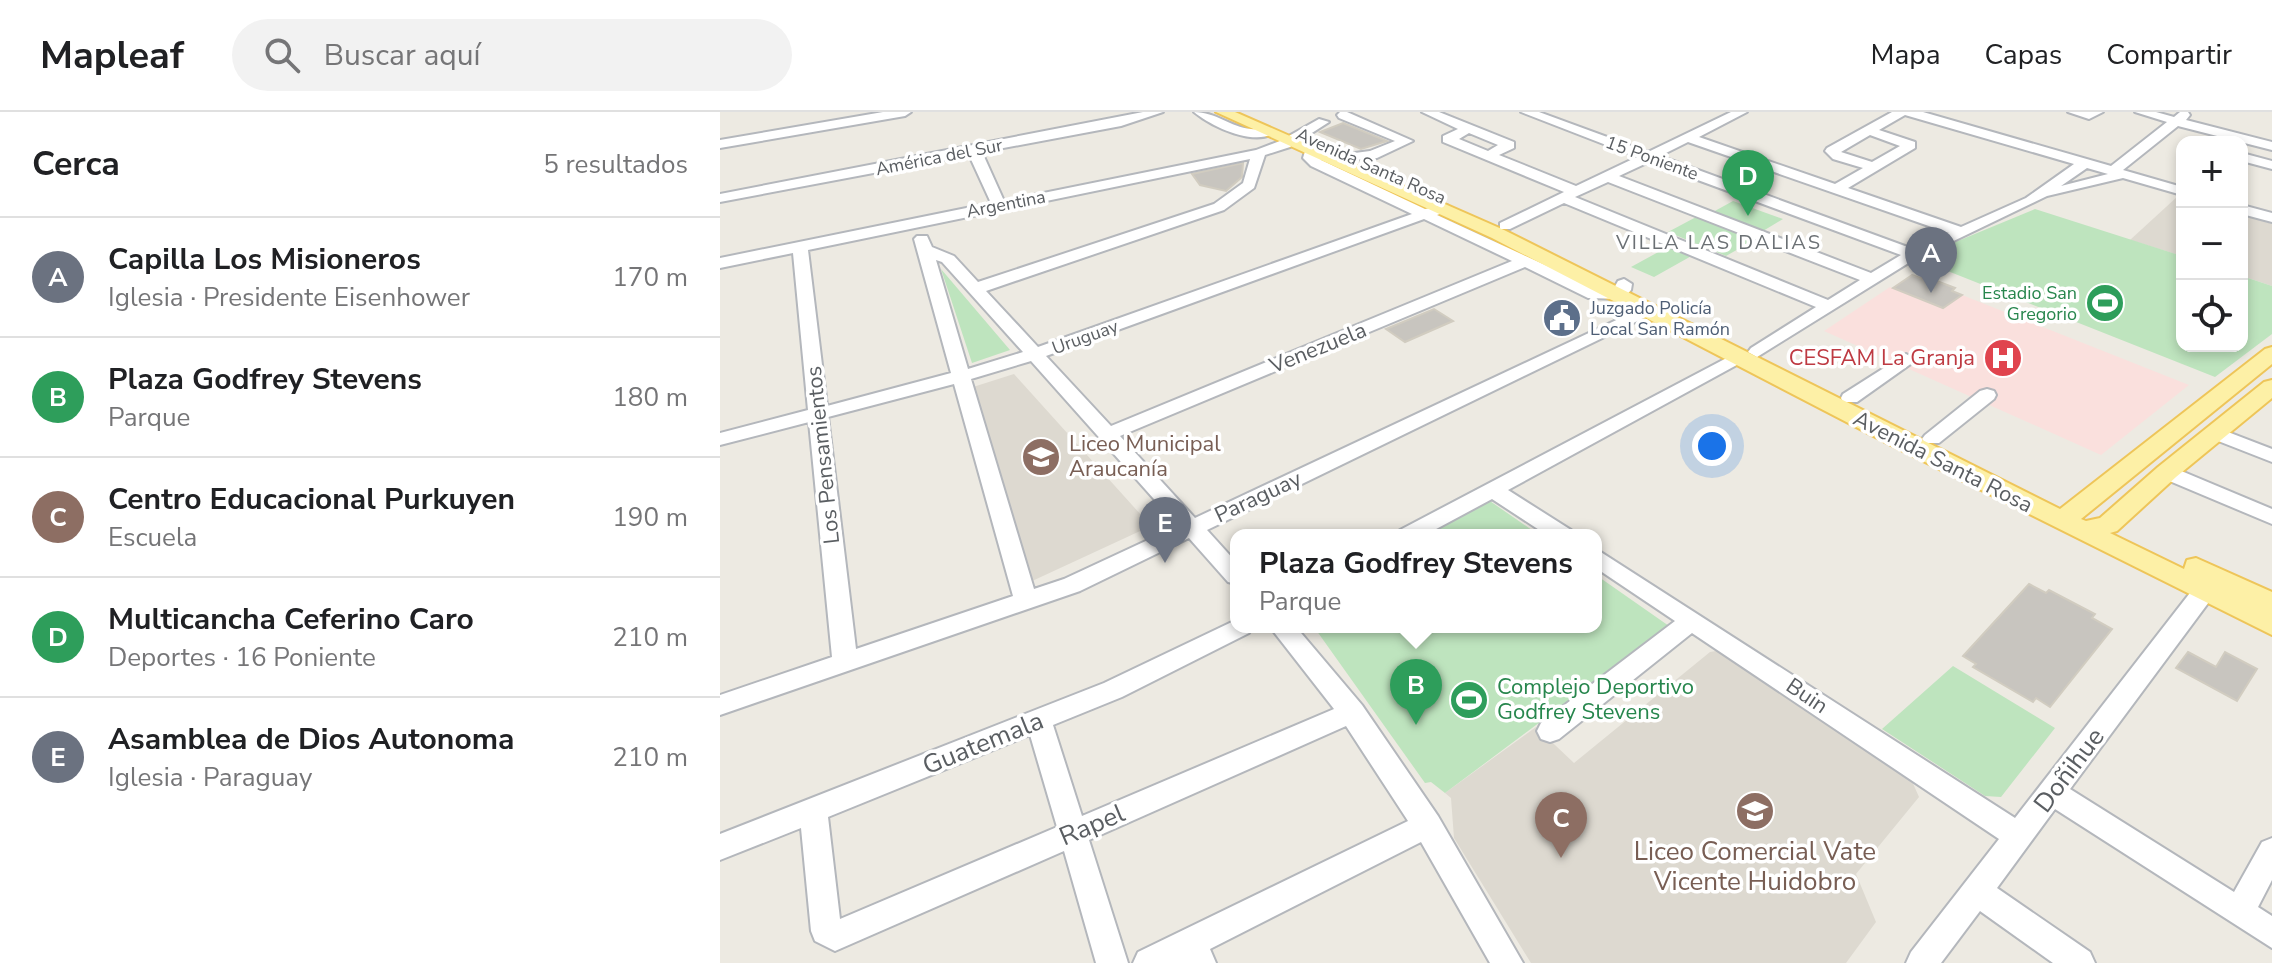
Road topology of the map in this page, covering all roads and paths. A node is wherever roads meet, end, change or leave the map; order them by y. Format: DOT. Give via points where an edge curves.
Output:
graph roads {
  1 [pos="905,112"];
  2 [pos="1157,112"];
  3 [pos="1200,112"];
  4 [pos="1223,112"];
  5 [pos="1247,112"];
  6 [pos="1428,112"];
  7 [pos="1527,112"];
  8 [pos="1741,112"];
  9 [pos="1901,112"];
  10 [pos="1909,112"];
  11 [pos="2074,112"];
  12 [pos="2097,112"];
  13 [pos="2141,112"];
  14 [pos="2188,112"];
  15 [pos="1347,114"];
  16 [pos="1578,114"];
  17 [pos="2176,121"];
  18 [pos="1556,123"];
  19 [pos="1469,128"];
  20 [pos="1868,130"];
  21 [pos="1286,135"];
  22 [pos="2225,136"];
  23 [pos="1688,138"];
  24 [pos="2248,142"];
  25 [pos="720,144"];
  26 [pos="2272,146"];
  27 [pos="974,150"];
  28 [pos="1259,153"];
  29 [pos="1488,156"];
  30 [pos="1649,157"];
  31 [pos="1363,159"];
  32 [pos="2248,159"];
  33 [pos="2085,163"];
  34 [pos="2272,165"];
  35 [pos="1875,167"];
  36 [pos="1733,170"];
  37 [pos="2118,173"];
  38 [pos="1608,177"];
  39 [pos="1837,189"];
  40 [pos="2176,189"];
  41 [pos="1571,195"];
  42 [pos="2040,196"];
  43 [pos="720,198"];
  44 [pos="999,206"];
  45 [pos="1464,206"];
  46 [pos="1434,210"];
  47 [pos="1848,211"];
  48 [pos="2248,211"];
  49 [pos="2272,218"];
  50 [pos="917,222"];
  51 [pos="1505,226"];
  52 [pos="1961,232"];
  53 [pos="800,246"];
  54 [pos="925,250"];
  55 [pos="1913,254"];
  56 [pos="1527,261"];
  57 [pos="720,263"];
  58 [pos="1872,279"];
  59 [pos="975,289"];
  60 [pos="1620,289"];
  61 [pos="1828,306"];
  62 [pos="1650,311"];
  63 [pos="2272,353"];
  64 [pos="1036,354"];
  65 [pos="1748,354"];
  66 [pos="1906,359"];
  67 [pos="962,378"];
  68 [pos="2272,387"];
  69 [pos="1987,395"];
  70 [pos="1850,398"];
  71 [pos="820,414"];
  72 [pos="2215,433"];
  73 [pos="1108,434"];
  74 [pos="720,439"];
  75 [pos="1932,439"];
  76 [pos="2272,456"];
  77 [pos="2167,472"];
  78 [pos="1491,488"];
  79 [pos="2272,517"];
  80 [pos="2082,522"];
  81 [pos="1193,528"];
  82 [pos="1419,529"];
  83 [pos="1554,529"];
  84 [pos="1602,561"];
  85 [pos="1230,569"];
  86 [pos="2210,584"];
  87 [pos="1026,602"];
  88 [pos="2272,604"];
  89 [pos="1692,620"];
  90 [pos="2272,624"];
  91 [pos="1230,633"];
  92 [pos="1287,633"];
  93 [pos="845,664"];
  94 [pos="720,705"];
  95 [pos="1353,712"];
  96 [pos="1039,721"];
  97 [pos="1550,731"];
  98 [pos="2052,792"];
  99 [pos="813,810"];
  100 [pos="1428,825"];
  101 [pos="1072,833"];
  102 [pos="2018,836"];
  103 [pos="720,847"];
  104 [pos="2272,851"];
  105 [pos="1977,891"];
  106 [pos="2239,912"];
  107 [pos="2272,933"];
  108 [pos="1196,952"];
  109 [pos="1112,963"];
  110 [pos="1149,963"];
  111 [pos="1507,963"];
  112 [pos="1922,963"];
  113 [pos="2079,963"];
  1 -- 25 [label="street"];
  2 -- 27 [label="street, América del Sur"];
  3 -- 21 [label="street, Avenida Santa Rosa" via="1247,133"];
  4 -- 21 [label="main road, Avenida Santa Rosa"];
  5 -- 21 [label="main road, Avenida Santa Rosa"];
  6 -- 19 [label="street"];
  7 -- 18 [label="street, 15 Poniente"];
  8 -- 23 [label="street"];
  9 -- 20 [label="street"];
  10 -- 33 [label="street"];
  11 -- 12 [label="street"];
  13 -- 17 [label="street"];
  14 -- 17 [label="street"];
  15 -- 21 [label="street, Argentina"];
  15 -- 31 [label="street" via="1406,141"];
  16 -- 18 [label="street"];
  17 -- 22 [label="street"];
  17 -- 37 [label="street"];
  18 -- 30 [label="street, 15 Poniente"];
  19 -- 29 [label="street" via="1448,139"];
  19 -- 29 [label="street" via="1509,145"];
  20 -- 35 [label="street" via="1833,152"];
  20 -- 35 [label="street" via="1910,145"];
  21 -- 28 [label="street, Argentina"];
  21 -- 31 [label="main road, Avenida Santa Rosa"];
  21 -- 46 [label="main road, Avenida Santa Rosa"];
  23 -- 30 [label="street"];
  23 -- 36 [label="street"];
  24 -- 26 [label="street"];
  27 -- 43 [label="street, América del Sur"];
  27 -- 44 [label="street"];
  28 -- 44 [label="street, Argentina"];
  28 -- 59 [label="street" via="1249,185 1210,212"];
  29 -- 41 [label="street"];
  30 -- 36 [label="street, 15 Poniente"];
  30 -- 38 [label="street"];
  31 -- 45 [label="main road, Avenida Santa Rosa"];
  32 -- 34 [label="street"];
  33 -- 37 [label="street"];
  33 -- 42 [label="street"];
  35 -- 39 [label="street"];
  36 -- 39 [label="street"];
  36 -- 47 [label="street, 15 Poniente"];
  37 -- 40 [label="street"];
  37 -- 42 [label="street"];
  38 -- 41 [label="street"];
  38 -- 58 [label="street"];
  39 -- 47 [label="street"];
  41 -- 51 [label="street"];
  41 -- 61 [label="street"];
  42 -- 52 [label="street"];
  44 -- 50 [label="street, Argentina"];
  45 -- 46 [label="main road"];
  45 -- 51 [label="main road, Avenida Santa Rosa"];
  46 -- 56 [label="street, Avenida Santa Rosa"];
  46 -- 60 [label="main road, Avenida Santa Rosa"];
  46 -- 64 [label="street, Uruguay"];
  47 -- 52 [label="street"];
  47 -- 55 [label="street, 15 Poniente"];
  48 -- 49 [label="street"];
  50 -- 53 [label="street, Argentina"];
  50 -- 54 [label="street"];
  51 -- 60 [label="main road, Avenida Santa Rosa"];
  52 -- 55 [label="street"];
  53 -- 57 [label="street, Argentina"];
  53 -- 71 [label="street, Los Pensamientos"];
  54 -- 59 [label="street" via="948,259"];
  54 -- 67 [label="street"];
  55 -- 58 [label="street"];
  56 -- 60 [label="street, Avenida Santa Rosa" via="1594,294"];
  56 -- 73 [label="street, Venezuela"];
  58 -- 61 [label="street"];
  59 -- 64 [label="street"];
  60 -- 62 [label="main road, Avenida Santa Rosa"];
  60 -- 65 [label="main road, Avenida Santa Rosa"];
  61 -- 65 [label="street"];
  62 -- 65 [label="main road, Avenida Santa Rosa"];
  62 -- 81 [label="street, Paraguay"];
  63 -- 80 [label="main road"];
  64 -- 67 [label="street, Uruguay"];
  64 -- 73 [label="street"];
  65 -- 70 [label="main road, Avenida Santa Rosa"];
  65 -- 78 [label="street"];
  65 -- 80 [label="main road, Avenida Santa Rosa"];
  66 -- 70 [label="street"];
  67 -- 71 [label="street, Uruguay"];
  67 -- 87 [label="street"];
  68 -- 72 [label="main road"];
  69 -- 75 [label="street"];
  70 -- 75 [label="main road, Avenida Santa Rosa"];
  71 -- 74 [label="street, Uruguay"];
  71 -- 93 [label="street, Los Pensamientos"];
  72 -- 76 [label="street"];
  72 -- 77 [label="main road"];
  73 -- 81 [label="street"];
  75 -- 80 [label="main road, Avenida Santa Rosa"];
  77 -- 79 [label="street"];
  77 -- 80 [label="main road"];
  78 -- 82 [label="street"];
  78 -- 83 [label="street"];
  80 -- 86 [label="main road, Avenida Santa Rosa"];
  81 -- 85 [label="street"];
  81 -- 87 [label="street, Paraguay"];
  84 -- 89 [label="street, Buin"];
  86 -- 88 [label="main road, Avenida Santa Rosa"];
  86 -- 90 [label="main road, Avenida Santa Rosa"];
  86 -- 98 [label="street, Doñihue"];
  87 -- 93 [label="street, Paraguay"];
  89 -- 97 [label="street"];
  89 -- 102 [label="street, Buin"];
  91 -- 96 [label="street, Guatemala" via="1142,678"];
  92 -- 95 [label="street"];
  93 -- 94 [label="street, Paraguay"];
  95 -- 100 [label="street"];
  95 -- 101 [label="street, Rapel"];
  96 -- 99 [label="street, Guatemala"];
  96 -- 101 [label="street"];
  98 -- 102 [label="street, Doñihue"];
  98 -- 106 [label="street"];
  99 -- 101 [label="street, Rapel" via="830,936"];
  99 -- 103 [label="street, Guatemala"];
  100 -- 108 [label="street"];
  100 -- 111 [label="street"];
  101 -- 109 [label="street"];
  102 -- 105 [label="street, Doñihue"];
  104 -- 106 [label="street"];
  105 -- 112 [label="street, Doñihue"];
  105 -- 113 [label="street"];
  106 -- 107 [label="street"];
  108 -- 110 [label="street"];
}
